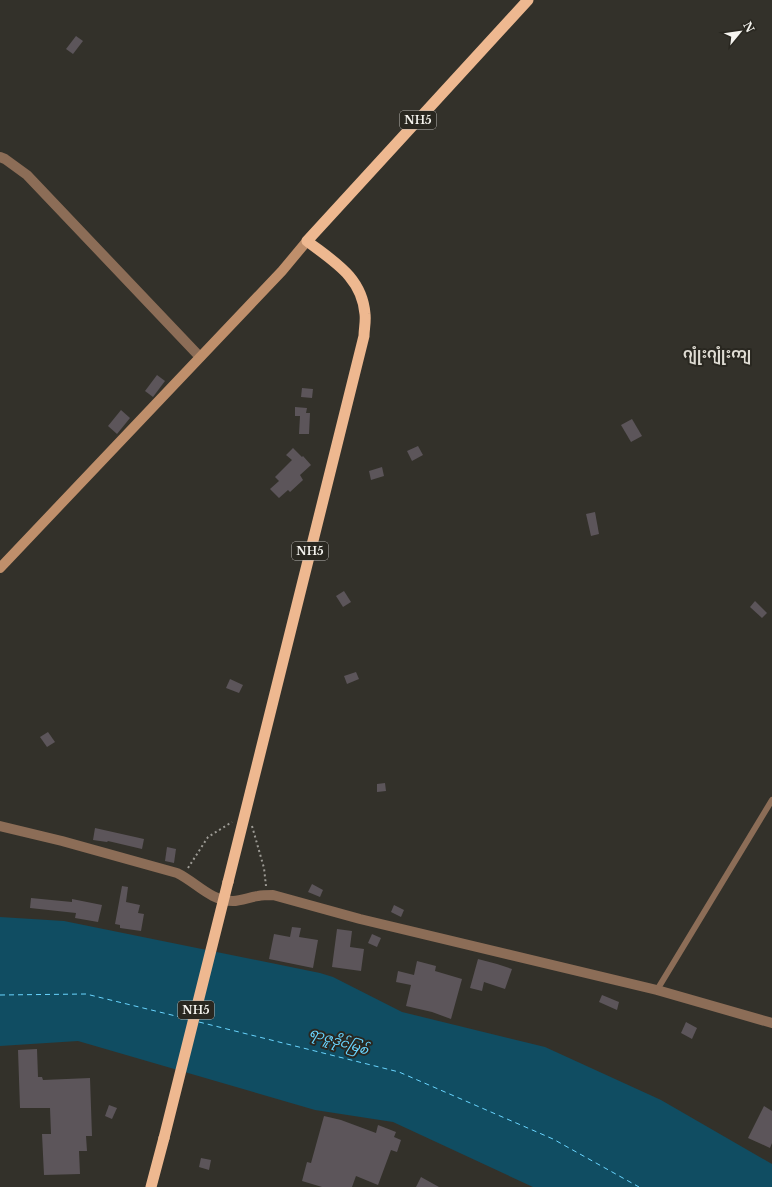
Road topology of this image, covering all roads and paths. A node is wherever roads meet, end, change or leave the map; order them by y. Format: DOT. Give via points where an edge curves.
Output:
graph roads {
  1 [pos="528,0"];
  2 [pos="0,157"];
  3 [pos="307,241"];
  4 [pos="200,357"];
  5 [pos="0,568"];
  6 [pos="772,800"];
  7 [pos="244,816"];
  8 [pos="0,826"];
  9 [pos="184,876"];
  10 [pos="267,895"];
  11 [pos="657,990"];
  12 [pos="772,1023"];
  13 [pos="151,1187"];
  1 -- 3 [label="highway, NH5"];
  2 -- 4 [label="street" via="27,175"];
  3 -- 4 [label="main road"];
  3 -- 7 [label="highway, NH5" via="348,273 358,287 365,315 364,336"];
  4 -- 5 [label="main road"];
  6 -- 11 [label="lane"];
  7 -- 9 [label="path" via="208,837"];
  7 -- 10 [label="path" via="256,836"];
  7 -- 13 [label="highway, NH5, bridge"];
  8 -- 9 [label="street"];
  9 -- 10 [label="street" via="208,894 232,901"];
  10 -- 11 [label="street"];
  11 -- 12 [label="street"];
}
